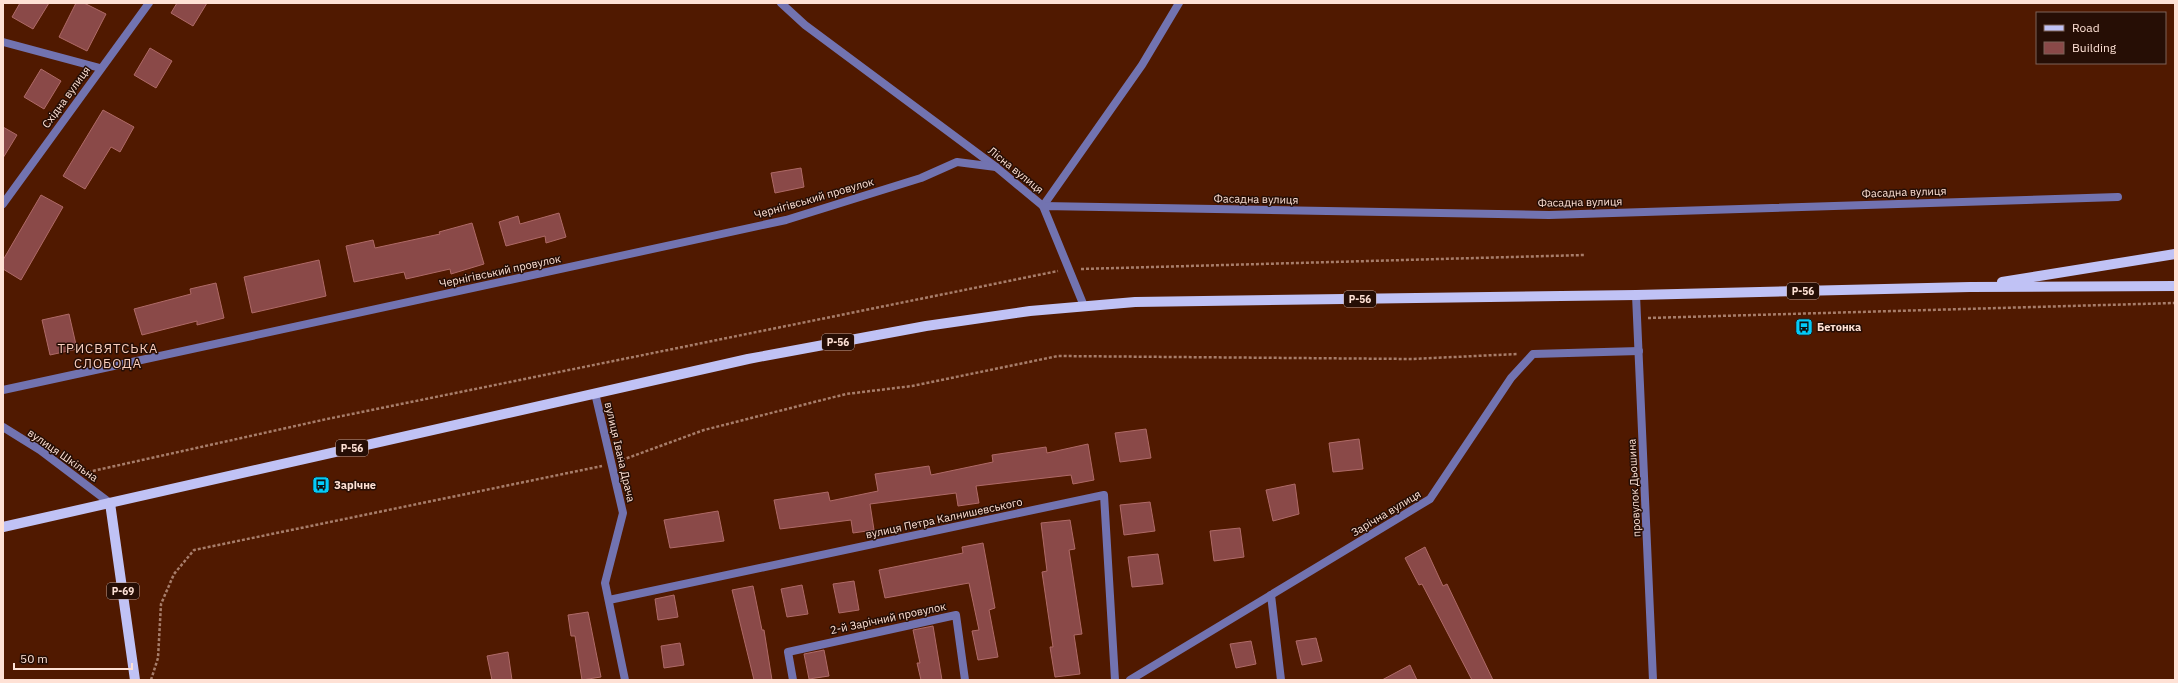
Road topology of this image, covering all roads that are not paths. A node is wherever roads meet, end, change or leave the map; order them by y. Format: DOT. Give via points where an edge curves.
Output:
graph roads {
  1 [pos="149,3"];
  2 [pos="781,3"];
  3 [pos="1179,3"];
  4 [pos="3,42"];
  5 [pos="100,68"];
  6 [pos="996,166"];
  7 [pos="2118,197"];
  8 [pos="3,204"];
  9 [pos="1042,206"];
  10 [pos="2175,254"];
  11 [pos="2175,286"];
  12 [pos="1970,287"];
  13 [pos="1636,295"];
  14 [pos="1084,306"];
  15 [pos="1639,350"];
  16 [pos="3,390"];
  17 [pos="594,393"];
  18 [pos="3,427"];
  19 [pos="110,503"];
  20 [pos="3,527"];
  21 [pos="1271,595"];
  22 [pos="609,600"];
  23 [pos="136,680"];
  24 [pos="625,680"];
  25 [pos="793,680"];
  26 [pos="965,680"];
  27 [pos="1115,680"];
  28 [pos="1130,680"];
  29 [pos="1281,680"];
  30 [pos="1653,680"];
  1 -- 5 [label="street, Східна вулиця"];
  2 -- 6 [label="street, Лісна вулиця" via="805,25"];
  3 -- 9 [label="street, Лісна вулиця" via="1142,65"];
  4 -- 5 [label="street"];
  5 -- 8 [label="street, Східна вулиця"];
  6 -- 9 [label="street, Лісна вулиця"];
  6 -- 16 [label="street, Чернігівський провулок" via="957,162 921,178 786,220"];
  7 -- 9 [label="street, Фасадна вулиця" via="1549,215"];
  9 -- 14 [label="street"];
  10 -- 12 [label="main road, Р-56"];
  11 -- 12 [label="main road, Р-56"];
  12 -- 13 [label="main road, Р-56"];
  13 -- 14 [label="main road, Р-56" via="1135,302"];
  13 -- 15 [label="street, провулок Дьошина"];
  14 -- 17 [label="main road, Р-56" via="926,326 748,359"];
  15 -- 21 [label="street, Зарічна вулиця" via="1533,354 1511,378 1430,499"];
  15 -- 30 [label="street, провулок Дьошина"];
  17 -- 19 [label="main road, Р-56"];
  17 -- 22 [label="street, вулиця Івана Драча" via="623,513 605,583"];
  18 -- 19 [label="street, вулиця Шкільна" via="40,450"];
  19 -- 20 [label="main road, Р-56"];
  19 -- 23 [label="main road, Р-69"];
  21 -- 28 [label="street, Зарічна вулиця"];
  21 -- 29 [label="street"];
  22 -- 24 [label="street, вулиця Івана Драча"];
  22 -- 27 [label="street, вулиця Петра Калнишевського" via="1104,496"];
  25 -- 26 [label="street, 2-й Зарічний провулок" via="788,652 956,615"];
}
